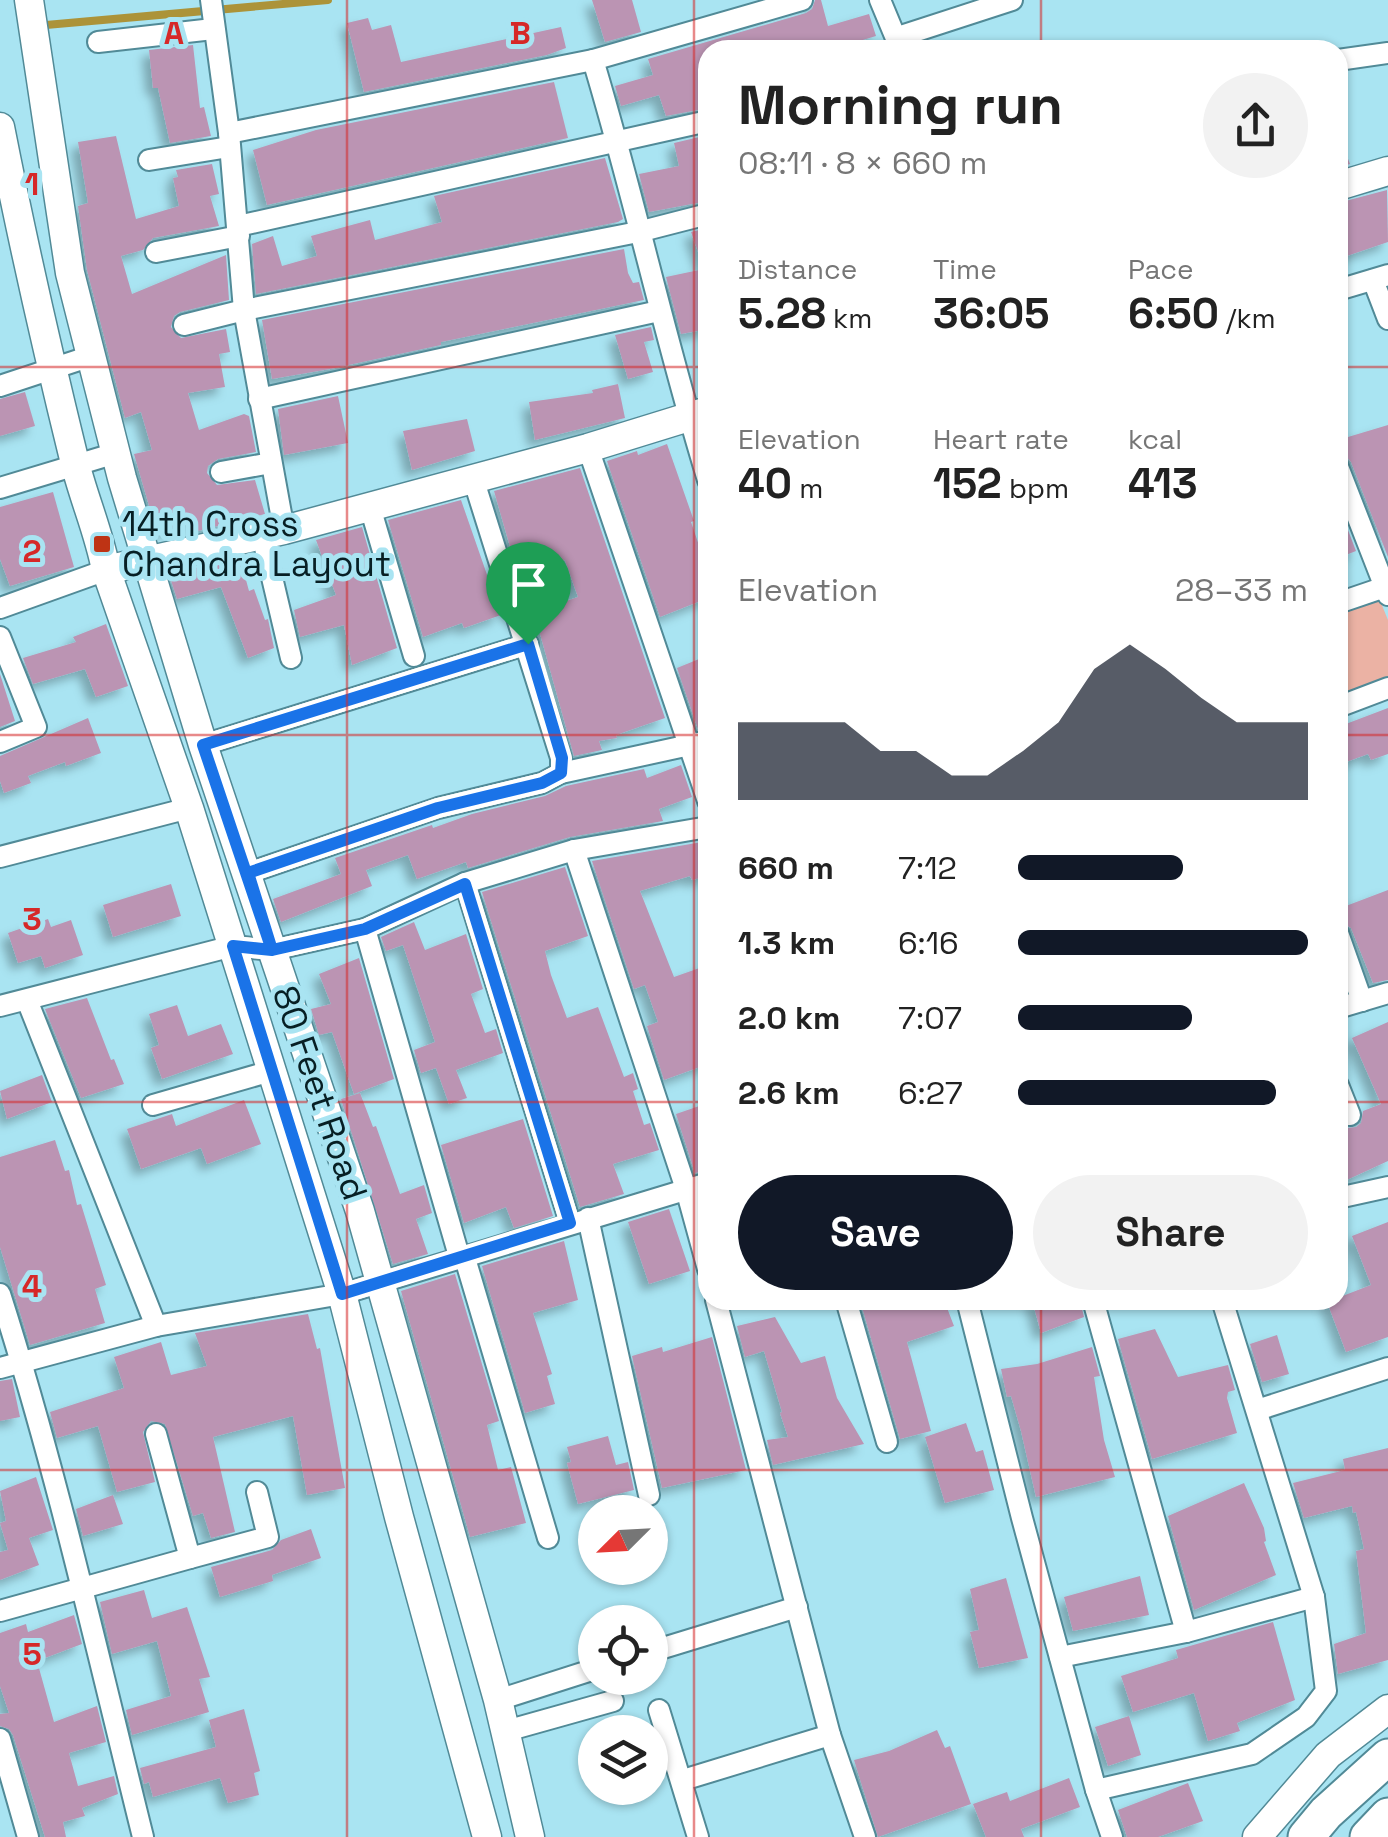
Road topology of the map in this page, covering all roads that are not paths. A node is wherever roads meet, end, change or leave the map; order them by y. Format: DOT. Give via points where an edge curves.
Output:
graph roads {
  1 [pos="29,0"];
  2 [pos="802,0"];
  3 [pos="880,0"];
  4 [pos="1012,0"];
  5 [pos="212,12"];
  6 [pos="898,40"];
  7 [pos="907,40"];
  8 [pos="98,42"];
  9 [pos="1388,53"];
  10 [pos="1348,59"];
  11 [pos="593,60"];
  12 [pos="698,123"];
  13 [pos="0,127"];
  14 [pos="229,140"];
  15 [pos="618,142"];
  16 [pos="150,160"];
  17 [pos="1388,171"];
  18 [pos="1348,183"];
  19 [pos="698,217"];
  20 [pos="238,232"];
  21 [pos="638,232"];
  22 [pos="156,252"];
  23 [pos="1380,278"];
  24 [pos="1348,287"];
  25 [pos="244,310"];
  26 [pos="659,311"];
  27 [pos="1388,319"];
  28 [pos="184,325"];
  29 [pos="91,356"];
  30 [pos="53,371"];
  31 [pos="0,386"];
  32 [pos="259,398"];
  33 [pos="698,414"];
  34 [pos="588,448"];
  35 [pos="116,452"];
  36 [pos="272,463"];
  37 [pos="76,465"];
  38 [pos="221,472"];
  39 [pos="473,478"];
  40 [pos="0,488"];
  41 [pos="1348,492"];
  42 [pos="370,507"];
  43 [pos="273,533"];
  44 [pos="146,562"];
  45 [pos="106,570"];
  46 [pos="1387,590"];
  47 [pos="1348,600"];
  48 [pos="0,608"];
  49 [pos="0,636"];
  50 [pos="528,644"];
  51 [pos="414,656"];
  52 [pos="291,658"];
  53 [pos="1388,688"];
  54 [pos="1348,703"];
  55 [pos="0,742"];
  56 [pos="698,743"];
  57 [pos="203,745"];
  58 [pos="561,773"];
  59 [pos="189,808"];
  60 [pos="698,830"];
  61 [pos="574,850"];
  62 [pos="0,857"];
  63 [pos="248,873"];
  64 [pos="465,884"];
  65 [pos="365,929"];
  66 [pos="233,946"];
  67 [pos="272,950"];
  68 [pos="1348,962"];
  69 [pos="1388,993"];
  70 [pos="27,1000"];
  71 [pos="1362,1002"];
  72 [pos="0,1006"];
  73 [pos="1348,1006"];
  74 [pos="271,1071"];
  75 [pos="153,1105"];
  76 [pos="1348,1110"];
  77 [pos="1350,1115"];
  78 [pos="698,1186"];
  79 [pos="1388,1186"];
  80 [pos="686,1189"];
  81 [pos="1348,1196"];
  82 [pos="580,1221"];
  83 [pos="698,1232"];
  84 [pos="461,1256"];
  85 [pos="380,1282"];
  86 [pos="0,1294"];
  87 [pos="342,1294"];
  88 [pos="719,1310"];
  89 [pos="849,1310"];
  90 [pos="970,1310"];
  91 [pos="1096,1310"];
  92 [pos="1225,1310"];
  93 [pos="156,1326"];
  94 [pos="22,1364"];
  95 [pos="0,1368"];
  96 [pos="1388,1368"];
  97 [pos="1257,1410"];
  98 [pos="156,1434"];
  99 [pos="887,1442"];
  100 [pos="257,1492"];
  101 [pos="649,1495"];
  102 [pos="548,1538"];
  103 [pos="190,1558"];
  104 [pos="82,1591"];
  105 [pos="1314,1597"];
  106 [pos="797,1607"];
  107 [pos="0,1611"];
  108 [pos="1186,1632"];
  109 [pos="668,1646"];
  110 [pos="1060,1657"];
  111 [pos="578,1675"];
  112 [pos="498,1700"];
  113 [pos="614,1701"];
  114 [pos="1388,1709"];
  115 [pos="659,1710"];
  116 [pos="506,1732"];
  117 [pos="830,1736"];
  118 [pos="0,1739"];
  119 [pos="1388,1757"];
  120 [pos="683,1780"];
  121 [pos="1096,1790"];
  122 [pos="1388,1816"];
  123 [pos="28,1837"];
  124 [pos="143,1837"];
  125 [pos="487,1837"];
  126 [pos="530,1837"];
  127 [pos="698,1837"];
  128 [pos="865,1837"];
  129 [pos="1112,1837"];
  130 [pos="1256,1837"];
  131 [pos="1306,1837"];
  132 [pos="1368,1837"];
  1 -- 29 [label="main road, 80 Feet Road" via="70,273"];
  2 -- 11 [label="street"];
  3 -- 6 [label="street"];
  4 -- 7 [label="street"];
  5 -- 8 [label="street"];
  5 -- 14 [label="street"];
  9 -- 10 [label="street"];
  11 -- 14 [label="street"];
  11 -- 15 [label="street"];
  12 -- 15 [label="street"];
  13 -- 30 [label="main road, 80 Feet Road"];
  14 -- 16 [label="street"];
  14 -- 20 [label="street"];
  15 -- 20 [label="street"];
  15 -- 21 [label="street"];
  17 -- 18 [label="main road"];
  19 -- 21 [label="street"];
  20 -- 22 [label="street"];
  20 -- 25 [label="street"];
  21 -- 25 [label="street"];
  21 -- 26 [label="street"];
  23 -- 24 [label="street"];
  23 -- 27 [label="street"];
  25 -- 28 [label="street"];
  25 -- 32 [label="street"];
  26 -- 32 [label="street"];
  26 -- 33 [label="street"];
  29 -- 30 [label="street"];
  29 -- 35 [label="main road, 80 Feet Road"];
  30 -- 31 [label="street"];
  30 -- 37 [label="main road, 80 Feet Road"];
  32 -- 36 [label="street"];
  33 -- 34 [label="main road"];
  34 -- 39 [label="main road"];
  34 -- 56 [label="street"];
  35 -- 37 [label="street"];
  35 -- 44 [label="main road, 80 Feet Road"];
  36 -- 38 [label="street"];
  36 -- 43 [label="street"];
  37 -- 40 [label="street"];
  37 -- 45 [label="main road, 80 Feet Road"];
  39 -- 42 [label="main road"];
  39 -- 50 [label="street"];
  41 -- 46 [label="street"];
  42 -- 43 [label="main road"];
  42 -- 51 [label="street"];
  43 -- 44 [label="main road"];
  43 -- 52 [label="street"];
  44 -- 45 [label="main road"];
  44 -- 57 [label="main road, 80 Feet Road"];
  45 -- 48 [label="street"];
  45 -- 59 [label="main road, 80 Feet Road"];
  46 -- 47 [label="street"];
  49 -- 55 [label="street" via="36,727"];
  50 -- 57 [label="street"];
  50 -- 58 [label="street"];
  53 -- 54 [label="street"];
  56 -- 58 [label="street"];
  57 -- 63 [label="main road, 80 Feet Road"];
  58 -- 63 [label="street"];
  59 -- 62 [label="street"];
  59 -- 66 [label="main road, 80 Feet Road"];
  60 -- 61 [label="street"];
  61 -- 64 [label="street"];
  61 -- 80 [label="street"];
  63 -- 67 [label="main road, 80 Feet Road"];
  64 -- 65 [label="street"];
  64 -- 82 [label="street"];
  65 -- 67 [label="street"];
  65 -- 84 [label="street"];
  66 -- 67 [label="street"];
  66 -- 70 [label="street"];
  66 -- 74 [label="main road, 80 Feet Road"];
  67 -- 85 [label="main road, 80 Feet Road"];
  68 -- 71 [label="street"];
  69 -- 71 [label="street"];
  70 -- 72 [label="street"];
  70 -- 93 [label="street"];
  71 -- 73 [label="street"];
  74 -- 75 [label="street"];
  74 -- 87 [label="main road, 80 Feet Road"];
  76 -- 77 [label="street"];
  78 -- 80 [label="street"];
  79 -- 81 [label="street"];
  80 -- 82 [label="street"];
  80 -- 83 [label="street"];
  82 -- 84 [label="street"];
  82 -- 101 [label="street"];
  84 -- 85 [label="street"];
  84 -- 102 [label="street"];
  85 -- 87 [label="street"];
  85 -- 112 [label="main road, 80 Feet Road"];
  86 -- 94 [label="street"];
  87 -- 93 [label="street"];
  87 -- 125 [label="main road, 80 Feet Road"];
  88 -- 106 [label="street"];
  89 -- 99 [label="street"];
  90 -- 110 [label="street"];
  91 -- 108 [label="street"];
  92 -- 97 [label="street"];
  93 -- 94 [label="street"];
  94 -- 95 [label="street"];
  94 -- 104 [label="street"];
  96 -- 97 [label="street"];
  97 -- 105 [label="street"];
  98 -- 103 [label="street"];
  100 -- 103 [label="street" via="268,1537"];
  103 -- 104 [label="street"];
  104 -- 107 [label="street"];
  104 -- 124 [label="street"];
  105 -- 108 [label="street"];
  105 -- 121 [label="street" via="1326,1691 1306,1718 1252,1754"];
  106 -- 109 [label="street"];
  106 -- 117 [label="street"];
  108 -- 110 [label="street"];
  110 -- 121 [label="street"];
  111 -- 112 [label="street"];
  112 -- 116 [label="main road, 80 Feet Road"];
  113 -- 116 [label="street"];
  114 -- 130 [label="main road" via="1328,1755"];
  115 -- 120 [label="street"];
  116 -- 126 [label="main road, 80 Feet Road"];
  117 -- 120 [label="street"];
  117 -- 128 [label="street"];
  118 -- 123 [label="street"];
  119 -- 131 [label="highway"];
  120 -- 127 [label="street"];
  121 -- 129 [label="street"];
  122 -- 132 [label="highway"];
}
